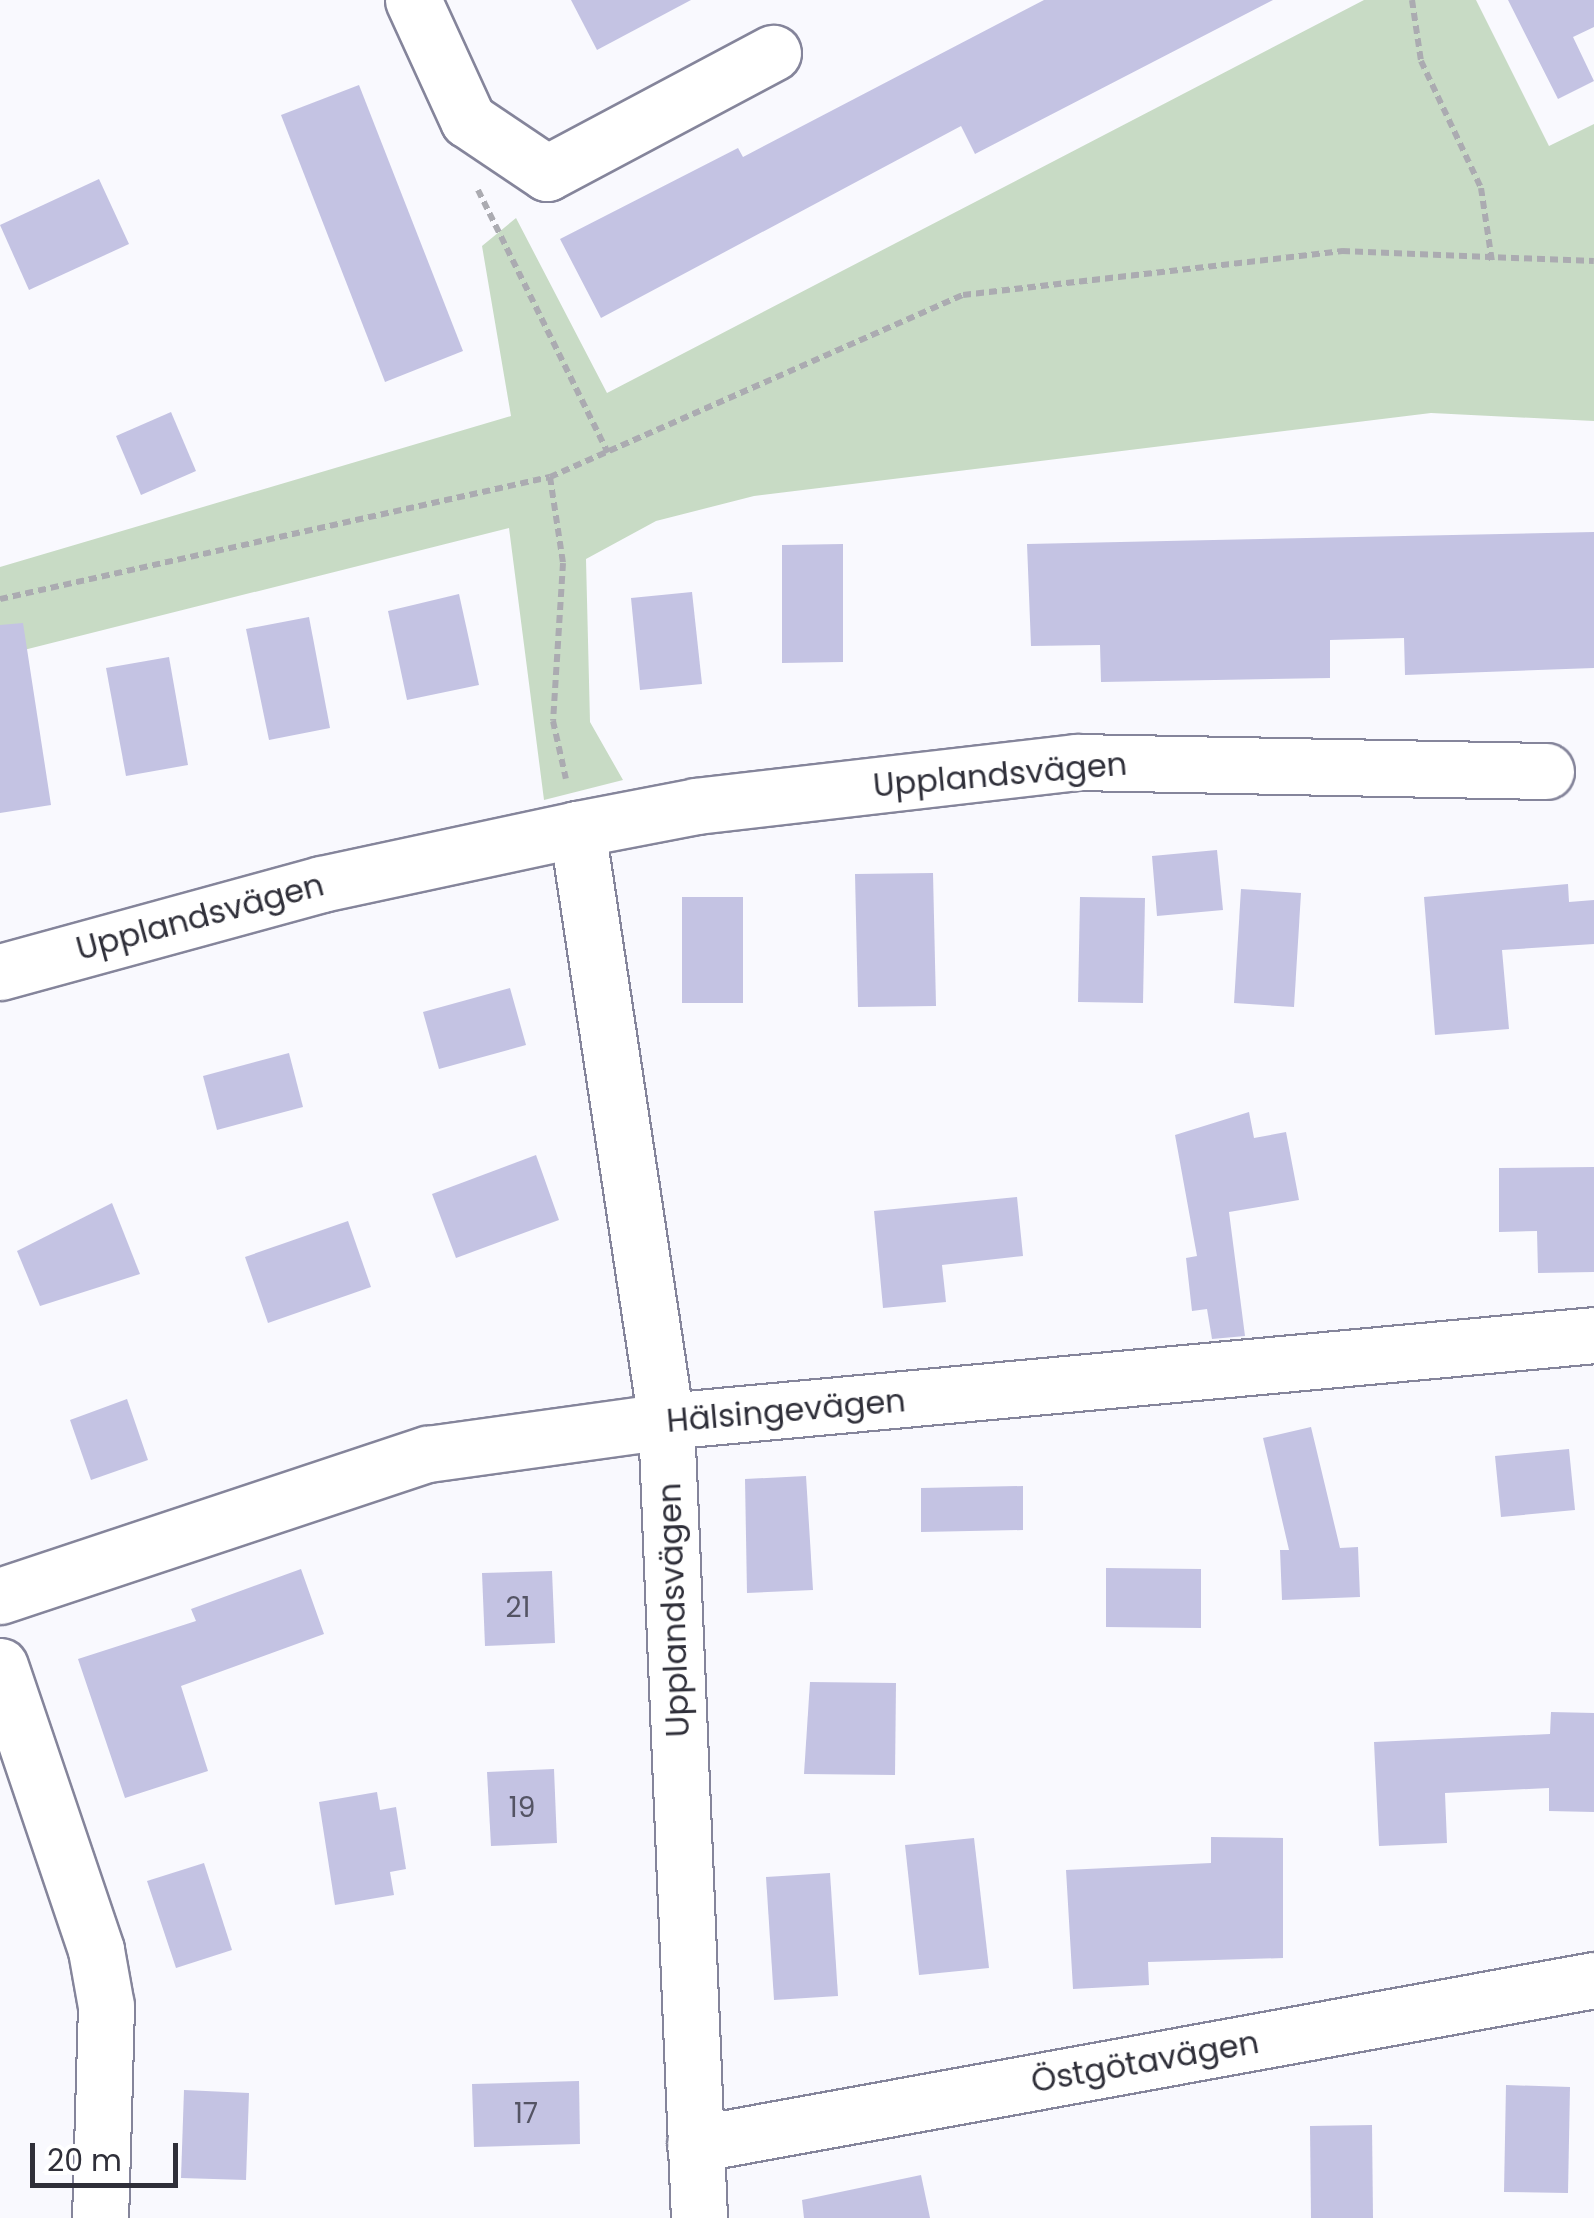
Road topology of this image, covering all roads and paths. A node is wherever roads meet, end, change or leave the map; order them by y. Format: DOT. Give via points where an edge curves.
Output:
graph roads {
  1 [pos="413,0"];
  2 [pos="1412,0"];
  3 [pos="772,53"];
  4 [pos="468,120"];
  5 [pos="1594,260"];
  6 [pos="1492,262"];
  7 [pos="608,453"];
  8 [pos="550,478"];
  9 [pos="0,599"];
  10 [pos="1546,770"];
  11 [pos="577,828"];
  12 [pos="0,972"];
  13 [pos="1594,1334"];
  14 [pos="666,1422"];
  15 [pos="0,1596"];
  16 [pos="0,1666"];
  17 [pos="1594,1980"];
  18 [pos="696,2144"];
  19 [pos="100,2218"];
  20 [pos="698,2218"];
  1 -- 4 [label="street"];
  2 -- 6 [label="path" via="1421,61 1481,188"];
  3 -- 4 [label="street" via="547,173"];
  4 -- 7 [label="path" via="468,165 490,222"];
  5 -- 6 [label="path"];
  6 -- 7 [label="path" via="1342,251 963,295"];
  7 -- 8 [label="path"];
  8 -- 9 [label="path"];
  8 -- 11 [label="path" via="562,563 553,721"];
  10 -- 11 [label="street, Upplandsvägen" via="1076,762 696,806"];
  11 -- 12 [label="street, Upplandsvägen" via="321,884"];
  11 -- 14 [label="street, Upplandsvägen"];
  13 -- 14 [label="street, Hälsingevägen"];
  14 -- 15 [label="street, Hälsingevägen" via="428,1454"];
  14 -- 18 [label="street, Upplandsvägen"];
  16 -- 19 [label="street" via="96,1950 106,2006"];
  17 -- 18 [label="street, Östgötavägen"];
  18 -- 20 [label="street, Upplandsvägen"];
}
